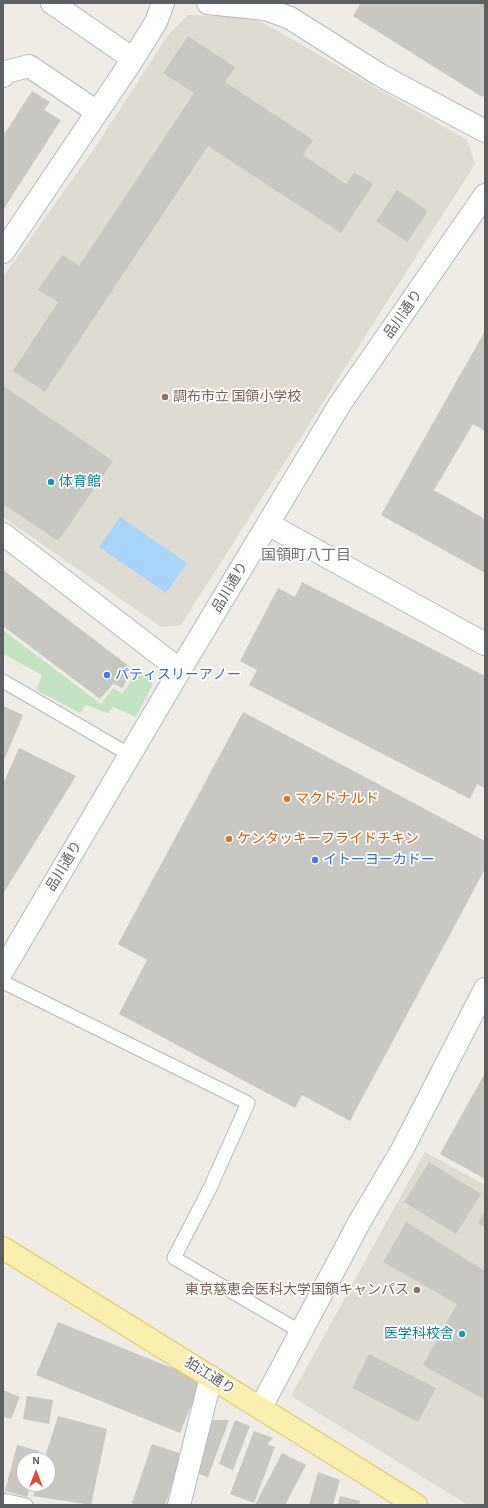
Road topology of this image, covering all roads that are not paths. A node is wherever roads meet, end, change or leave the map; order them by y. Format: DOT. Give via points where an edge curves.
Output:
graph roads {
  1 [pos="52,3"];
  2 [pos="162,3"];
  3 [pos="208,3"];
  4 [pos="133,59"];
  5 [pos="3,76"];
  6 [pos="97,112"];
  7 [pos="485,131"];
  8 [pos="485,195"];
  9 [pos="3,252"];
  10 [pos="268,524"];
  11 [pos="3,534"];
  12 [pos="485,644"];
  13 [pos="180,670"];
  14 [pos="3,681"];
  15 [pos="130,754"];
  16 [pos="3,970"];
  17 [pos="3,982"];
  18 [pos="485,989"];
  19 [pos="3,1248"];
  20 [pos="301,1332"];
  21 [pos="211,1377"];
  22 [pos="261,1407"];
  23 [pos="3,1500"];
  24 [pos="26,1505"];
  25 [pos="179,1505"];
  26 [pos="416,1505"];
  1 -- 4 [label="street"];
  2 -- 4 [label="street" via="156,22"];
  3 -- 7 [label="street" via="266,9 290,18 380,75"];
  4 -- 6 [label="street"];
  5 -- 6 [label="street" via="6,72 29,66"];
  6 -- 9 [label="street"];
  8 -- 10 [label="street, 品川通り" via="340,404"];
  10 -- 12 [label="street"];
  10 -- 13 [label="street, 品川通り"];
  11 -- 13 [label="street"];
  13 -- 15 [label="street, 品川通り"];
  14 -- 15 [label="lane"];
  15 -- 16 [label="street, 品川通り"];
  17 -- 20 [label="lane" via="248,1103 210,1188 174,1258"];
  18 -- 20 [label="street" via="402,1150 360,1221"];
  19 -- 21 [label="main road, 狛江通り"];
  20 -- 22 [label="street"];
  21 -- 22 [label="main road, 狛江通り"];
  21 -- 25 [label="street"];
  22 -- 26 [label="main road, 狛江通り"];
  23 -- 24 [label="lane"];
}
